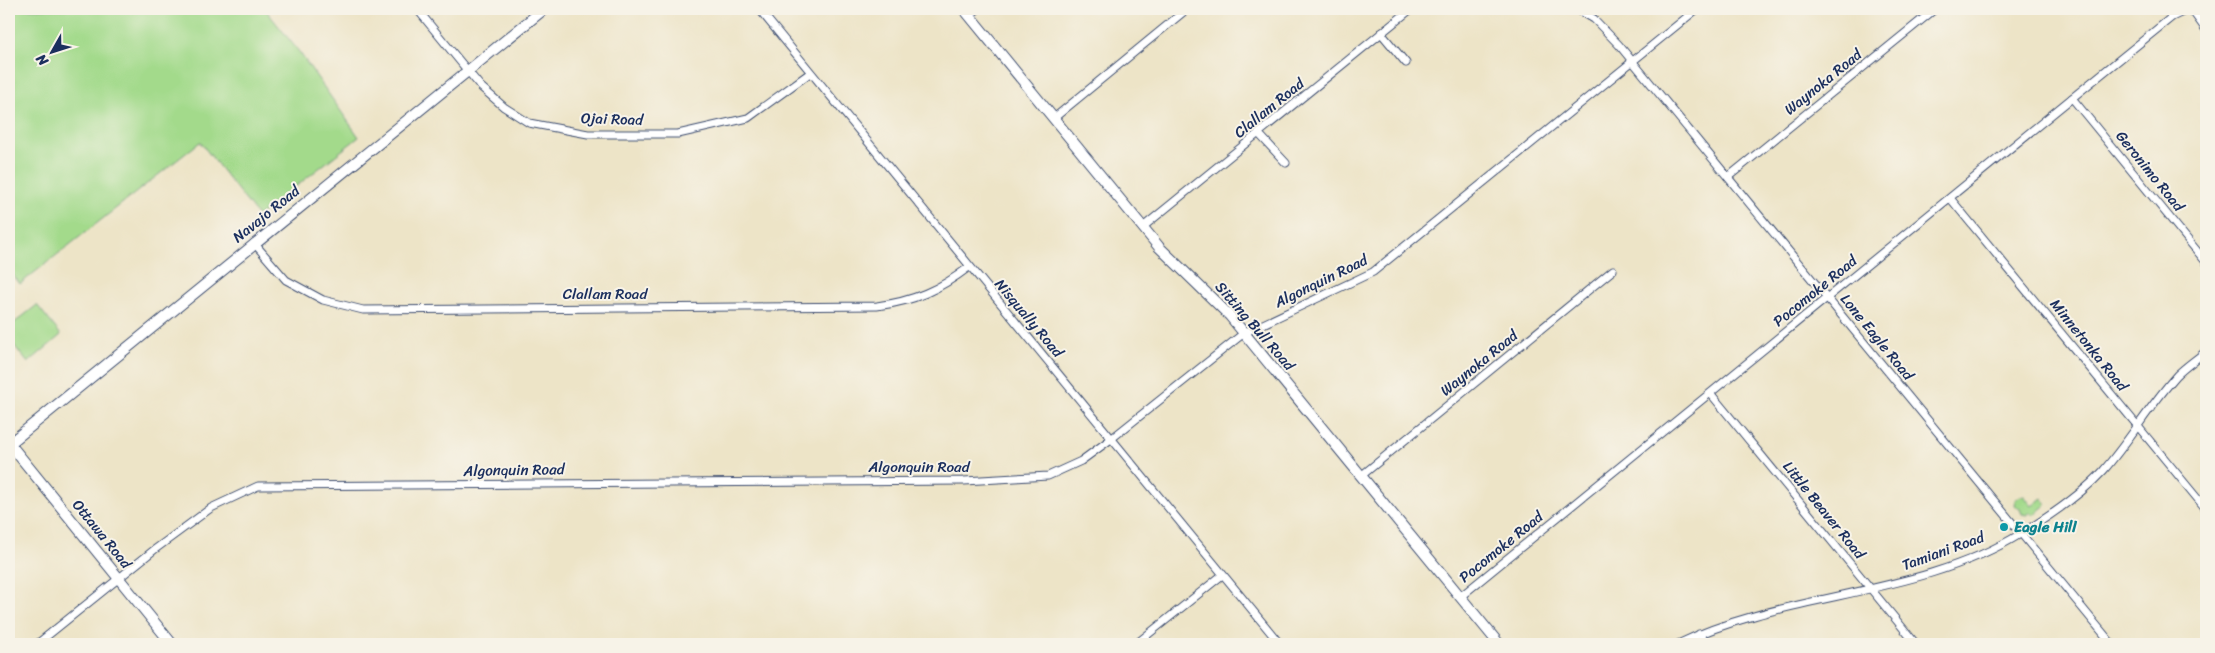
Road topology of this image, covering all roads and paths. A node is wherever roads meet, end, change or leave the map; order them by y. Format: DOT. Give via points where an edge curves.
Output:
graph roads {
  1 [pos="417,9"];
  2 [pos="544,9"];
  3 [pos="758,9"];
  4 [pos="1187,9"];
  5 [pos="1411,9"];
  6 [pos="1577,9"];
  7 [pos="1696,9"];
  8 [pos="1935,9"];
  9 [pos="2190,9"];
  10 [pos="971,11"];
  11 [pos="2206,30"];
  12 [pos="1381,33"];
  13 [pos="1632,61"];
  14 [pos="1406,63"];
  15 [pos="467,70"];
  16 [pos="810,72"];
  17 [pos="2072,98"];
  18 [pos="1054,118"];
  19 [pos="1259,134"];
  20 [pos="1286,163"];
  21 [pos="1728,177"];
  22 [pos="1950,198"];
  23 [pos="1143,227"];
  24 [pos="254,243"];
  25 [pos="2206,262"];
  26 [pos="969,267"];
  27 [pos="1613,270"];
  28 [pos="1828,298"];
  29 [pos="1244,333"];
  30 [pos="2206,351"];
  31 [pos="1711,394"];
  32 [pos="2138,427"];
  33 [pos="1111,439"];
  34 [pos="9,444"];
  35 [pos="1361,476"];
  36 [pos="2206,509"];
  37 [pos="2022,534"];
  38 [pos="1221,576"];
  39 [pos="119,578"];
  40 [pos="1871,589"];
  41 [pos="1460,597"];
  42 [pos="1699,634"];
  43 [pos="38,644"];
  44 [pos="172,644"];
  45 [pos="1136,644"];
  46 [pos="1280,644"];
  47 [pos="1498,644"];
  48 [pos="1678,644"];
  49 [pos="1708,644"];
  50 [pos="1916,644"];
  51 [pos="2112,644"];
  1 -- 15 [label="street, Ojai Road"];
  2 -- 15 [label="street, Navajo Road"];
  3 -- 16 [label="street, Nisqually Road"];
  4 -- 18 [label="street"];
  5 -- 12 [label="street, Clallam Road"];
  6 -- 13 [label="street, Lone Eagle Road" via="1594,19"];
  7 -- 13 [label="street, Algonquin Road"];
  8 -- 21 [label="street, Waynoka Road"];
  9 -- 11 [label="street"];
  9 -- 17 [label="street, Pocomoke Road" via="2172,17"];
  10 -- 18 [label="street, Sitting Bull Road"];
  12 -- 14 [label="street"];
  12 -- 19 [label="street, Clallam Road"];
  13 -- 21 [label="street, Lone Eagle Road"];
  13 -- 29 [label="street, Algonquin Road" via="1373,272"];
  15 -- 16 [label="street, Ojai Road" via="492,97 529,123 588,134 678,134 748,118"];
  15 -- 24 [label="street, Navajo Road"];
  16 -- 26 [label="street, Nisqually Road"];
  17 -- 22 [label="street, Pocomoke Road"];
  17 -- 25 [label="street, Geronimo Road"];
  18 -- 23 [label="street, Sitting Bull Road"];
  19 -- 20 [label="street"];
  19 -- 23 [label="street, Clallam Road"];
  21 -- 28 [label="street, Lone Eagle Road"];
  22 -- 28 [label="street, Pocomoke Road"];
  22 -- 32 [label="street, Minnetonka Road"];
  23 -- 29 [label="street, Sitting Bull Road"];
  24 -- 26 [label="street, Clallam Road" via="286,280 322,300 362,310 877,306 904,302 928,293"];
  24 -- 34 [label="street, Navajo Road"];
  26 -- 33 [label="street, Nisqually Road"];
  27 -- 35 [label="street, Waynoka Road"];
  28 -- 31 [label="street, Pocomoke Road"];
  28 -- 37 [label="street, Lone Eagle Road"];
  29 -- 33 [label="street, Algonquin Road"];
  29 -- 35 [label="street, Sitting Bull Road"];
  30 -- 32 [label="street, Tamiani Road" via="2178,374"];
  31 -- 40 [label="street, Little Beaver Road"];
  31 -- 41 [label="street, Pocomoke Road"];
  32 -- 36 [label="street, Minnetonka Road"];
  32 -- 37 [label="street, Tamiani Road" via="2096,477 2051,515"];
  33 -- 38 [label="street, Nisqually Road"];
  33 -- 39 [label="street, Algonquin Road" via="1081,461 1048,476 964,481 258,486 211,508"];
  34 -- 39 [label="street, Ottawa Road"];
  35 -- 41 [label="street, Sitting Bull Road"];
  37 -- 40 [label="street, Tamiani Road" via="1966,560"];
  37 -- 51 [label="street, Lone Eagle Road"];
  38 -- 45 [label="street"];
  38 -- 46 [label="street, Nisqually Road"];
  39 -- 43 [label="street, Algonquin Road"];
  39 -- 44 [label="street, Ottawa Road"];
  40 -- 42 [label="street, Tamiani Road" via="1758,614"];
  40 -- 50 [label="street, Little Beaver Road"];
  41 -- 47 [label="street, Sitting Bull Road"];
  42 -- 48 [label="street, Tamiani Road"];
  42 -- 49 [label="street"];
}
